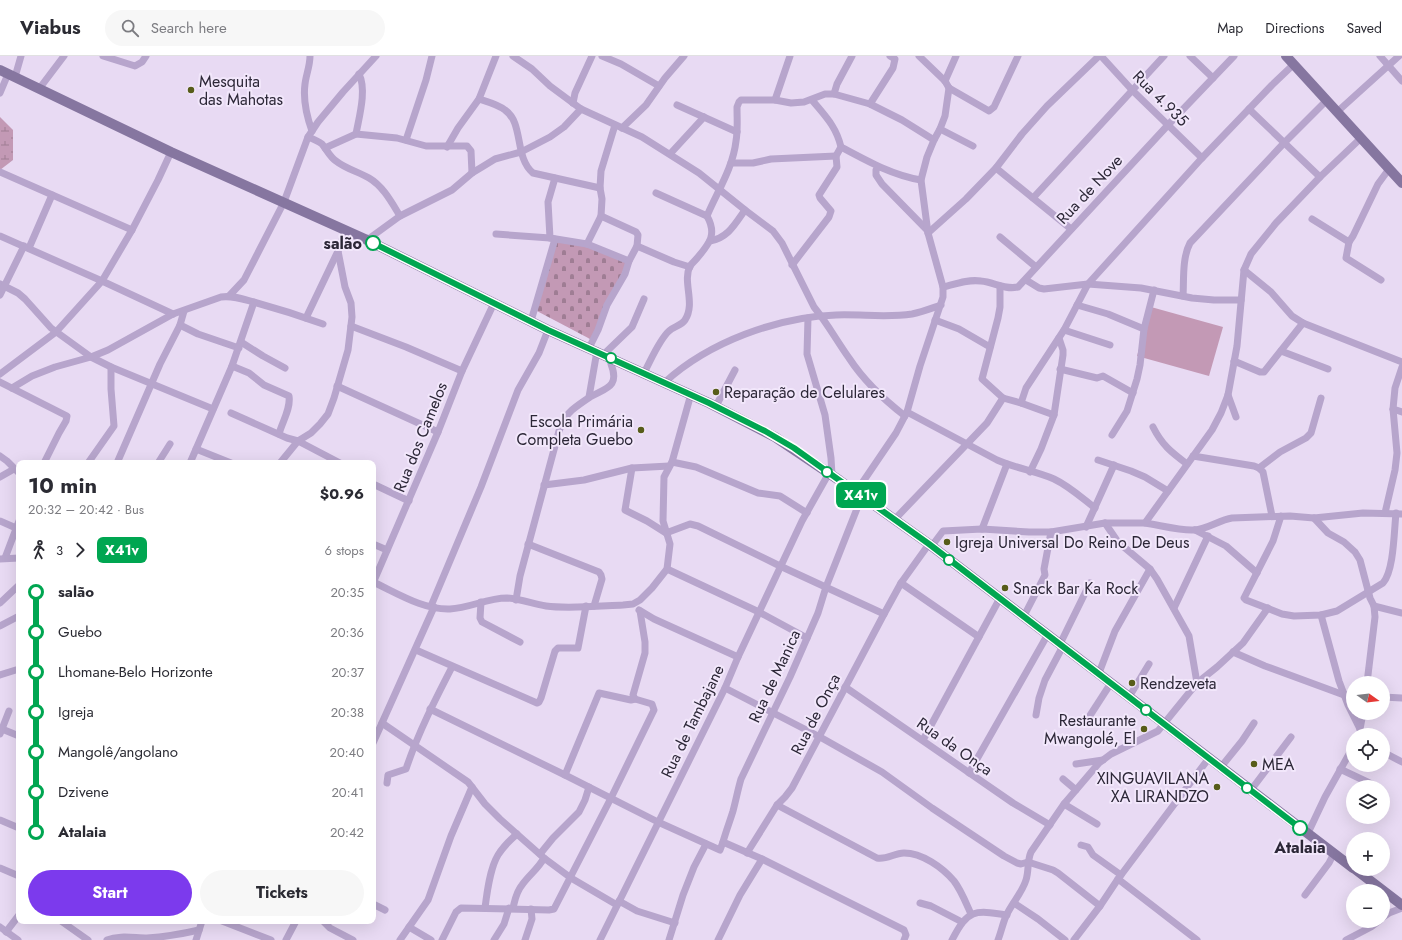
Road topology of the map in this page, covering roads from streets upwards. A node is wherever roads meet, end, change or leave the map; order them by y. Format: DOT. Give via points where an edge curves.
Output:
graph roads {
  1 [pos="21,56"];
  2 [pos="64,56"];
  3 [pos="103,56"];
  4 [pos="146,56"];
  5 [pos="310,56"];
  6 [pos="376,56"];
  7 [pos="432,56"];
  8 [pos="496,56"];
  9 [pos="512,56"];
  10 [pos="592,56"];
  11 [pos="602,56"];
  12 [pos="790,56"];
  13 [pos="852,56"];
  14 [pos="890,56"];
  15 [pos="919,56"];
  16 [pos="956,56"];
  17 [pos="1018,56"];
  18 [pos="1100,56"];
  19 [pos="1164,56"];
  20 [pos="1190,56"];
  21 [pos="1234,56"];
  22 [pos="1286,56"];
  23 [pos="1380,56"];
  24 [pos="1399,56"];
  25 [pos="681,57"];
  26 [pos="1293,65"];
  27 [pos="1388,65"];
  28 [pos="8,74"];
  29 [pos="359,74"];
  30 [pos="1213,78"];
  31 [pos="1402,82"];
  32 [pos="947,84"];
  33 [pos="659,86"];
  34 [pos="39,89"];
  35 [pos="1133,91"];
  36 [pos="0,93"];
  37 [pos="834,94"];
  38 [pos="479,99"];
  39 [pos="775,100"];
  40 [pos="812,100"];
  41 [pos="1326,101"];
  42 [pos="573,103"];
  43 [pos="870,104"];
  44 [pos="677,105"];
  45 [pos="581,109"];
  46 [pos="1249,109"];
  47 [pos="1337,112"];
  48 [pos="704,117"];
  49 [pos="1168,125"];
  50 [pos="619,126"];
  51 [pos="940,129"];
  52 [pos="737,132"];
  53 [pos="310,134"];
  54 [pos="356,134"];
  55 [pos="1361,138"];
  56 [pos="406,140"];
  57 [pos="934,140"];
  58 [pos="1284,143"];
  59 [pos="447,146"];
  60 [pos="973,146"];
  61 [pos="841,147"];
  62 [pos="325,148"];
  63 [pos="171,152"];
  64 [pos="521,152"];
  65 [pos="670,154"];
  66 [pos="836,156"];
  67 [pos="1202,158"];
  68 [pos="731,163"];
  69 [pos="878,167"];
  70 [pos="996,168"];
  71 [pos="1389,169"];
  72 [pos="0,172"];
  73 [pos="472,173"];
  74 [pos="1320,177"];
  75 [pos="555,178"];
  76 [pos="921,180"];
  77 [pos="1402,183"];
  78 [pos="600,188"];
  79 [pos="719,188"];
  80 [pos="656,193"];
  81 [pos="52,195"];
  82 [pos="1033,198"];
  83 [pos="284,202"];
  84 [pos="744,210"];
  85 [pos="400,216"];
  86 [pos="602,216"];
  87 [pos="707,216"];
  88 [pos="1312,219"];
  89 [pos="1071,229"];
  90 [pos="132,230"];
  91 [pos="345,230"];
  92 [pos="928,232"];
  93 [pos="496,234"];
  94 [pos="0,236"];
  95 [pos="1000,236"];
  96 [pos="553,239"];
  97 [pos="367,240"];
  98 [pos="710,241"];
  99 [pos="1349,242"];
  100 [pos="587,244"];
  101 [pos="637,246"];
  102 [pos="26,247"];
  103 [pos="338,251"];
  104 [pos="629,261"];
  105 [pos="792,265"];
  106 [pos="690,266"];
  107 [pos="1036,267"];
  108 [pos="1244,270"];
  109 [pos="1026,280"];
  110 [pos="1382,280"];
  111 [pos="102,281"];
  112 [pos="1088,284"];
  113 [pos="2,286"];
  114 [pos="1000,286"];
  115 [pos="943,287"];
  116 [pos="1154,290"];
  117 [pos="0,295"];
  118 [pos="229,296"];
  119 [pos="1183,296"];
  120 [pos="644,300"];
  121 [pos="1241,300"];
  122 [pos="254,302"];
  123 [pos="494,303"];
  124 [pos="941,304"];
  125 [pos="1078,305"];
  126 [pos="184,311"];
  127 [pos="173,314"];
  128 [pos="821,315"];
  129 [pos="306,318"];
  130 [pos="808,318"];
  131 [pos="935,320"];
  132 [pos="531,321"];
  133 [pos="1303,323"];
  134 [pos="322,324"];
  135 [pos="180,325"];
  136 [pos="351,326"];
  137 [pos="1144,329"];
  138 [pos="548,330"];
  139 [pos="1064,330"];
  140 [pos="56,332"];
  141 [pos="1059,338"];
  142 [pos="240,345"];
  143 [pos="1110,345"];
  144 [pos="990,347"];
  145 [pos="597,351"];
  146 [pos="1281,351"];
  147 [pos="91,357"];
  148 [pos="1234,361"];
  149 [pos="1402,362"];
  150 [pos="611,364"];
  151 [pos="232,366"];
  152 [pos="111,367"];
  153 [pos="1402,367"];
  154 [pos="285,368"];
  155 [pos="1060,369"];
  156 [pos="1328,369"];
  157 [pos="735,370"];
  158 [pos="462,371"];
  159 [pos="644,373"];
  160 [pos="0,374"];
  161 [pos="0,382"];
  162 [pos="665,382"];
  163 [pos="152,384"];
  164 [pos="338,386"];
  165 [pos="12,388"];
  166 [pos="1133,393"];
  167 [pos="691,394"];
  168 [pos="1228,395"];
  169 [pos="589,398"];
  170 [pos="1003,398"];
  171 [pos="1320,398"];
  172 [pos="1021,403"];
  173 [pos="716,406"];
  174 [pos="214,409"];
  175 [pos="1393,410"];
  176 [pos="231,412"];
  177 [pos="1402,412"];
  178 [pos="906,414"];
  179 [pos="1054,415"];
  180 [pos="1236,417"];
  181 [pos="1152,427"];
  182 [pos="438,432"];
  183 [pos="279,434"];
  184 [pos="1112,435"];
  185 [pos="298,441"];
  186 [pos="170,444"];
  187 [pos="968,444"];
  188 [pos="196,449"];
  189 [pos="0,456"];
  190 [pos="1193,456"];
  191 [pos="45,460"];
  192 [pos="90,460"];
  193 [pos="118,460"];
  194 [pos="160,460"];
  195 [pos="191,460"];
  196 [pos="224,460"];
  197 [pos="282,460"];
  198 [pos="334,460"];
  199 [pos="1098,460"];
  200 [pos="670,464"];
  201 [pos="1007,464"];
  202 [pos="1188,464"];
  203 [pos="1114,465"];
  204 [pos="632,468"];
  205 [pos="1259,468"];
  206 [pos="16,470"];
  207 [pos="16,471"];
  208 [pos="1030,472"];
  209 [pos="0,476"];
  210 [pos="833,476"];
  211 [pos="376,485"];
  212 [pos="544,485"];
  213 [pos="1168,491"];
  214 [pos="859,494"];
  215 [pos="409,501"];
  216 [pos="1095,508"];
  217 [pos="808,513"];
  218 [pos="1384,513"];
  219 [pos="1399,514"];
  220 [pos="1272,516"];
  221 [pos="1281,516"];
  222 [pos="1314,518"];
  223 [pos="894,520"];
  224 [pos="0,521"];
  225 [pos="1105,523"];
  226 [pos="1145,523"];
  227 [pos="16,524"];
  228 [pos="1086,527"];
  229 [pos="16,529"];
  230 [pos="982,529"];
  231 [pos="1195,530"];
  232 [pos="1051,532"];
  233 [pos="666,533"];
  234 [pos="1208,536"];
  235 [pos="528,544"];
  236 [pos="376,545"];
  237 [pos="930,546"];
  238 [pos="387,550"];
  239 [pos="16,558"];
  240 [pos="3,559"];
  241 [pos="780,566"];
  242 [pos="667,569"];
  243 [pos="1150,569"];
  244 [pos="1257,573"];
  245 [pos="376,575"];
  246 [pos="901,583"];
  247 [pos="1090,583"];
  248 [pos="376,584"];
  249 [pos="826,587"];
  250 [pos="16,588"];
  251 [pos="1368,591"];
  252 [pos="1000,598"];
  253 [pos="516,600"];
  254 [pos="482,602"];
  255 [pos="0,603"];
  256 [pos="633,604"];
  257 [pos="586,606"];
  258 [pos="594,606"];
  259 [pos="1374,606"];
  260 [pos="432,607"];
  261 [pos="1174,608"];
  262 [pos="1268,608"];
  263 [pos="640,612"];
  264 [pos="759,612"];
  265 [pos="1402,613"];
  266 [pos="884,614"];
  267 [pos="1320,615"];
  268 [pos="1024,616"];
  269 [pos="16,618"];
  270 [pos="0,626"];
  271 [pos="1048,634"];
  272 [pos="979,637"];
  273 [pos="807,638"];
  274 [pos="520,642"];
  275 [pos="1061,645"];
  276 [pos="416,650"];
  277 [pos="1233,652"];
  278 [pos="738,657"];
  279 [pos="1149,664"];
  280 [pos="452,667"];
  281 [pos="16,670"];
  282 [pos="1099,673"];
  283 [pos="0,675"];
  284 [pos="1368,676"];
  285 [pos="1111,683"];
  286 [pos="1197,683"];
  287 [pos="845,687"];
  288 [pos="725,688"];
  289 [pos="1344,695"];
  290 [pos="1129,697"];
  291 [pos="1390,697"];
  292 [pos="1402,698"];
  293 [pos="636,699"];
  294 [pos="430,709"];
  295 [pos="9,711"];
  296 [pos="773,713"];
  297 [pos="1036,715"];
  298 [pos="1089,717"];
  299 [pos="382,723"];
  300 [pos="1254,723"];
  301 [pos="1164,724"];
  302 [pos="2,728"];
  303 [pos="1358,728"];
  304 [pos="16,735"];
  305 [pos="376,737"];
  306 [pos="820,737"];
  307 [pos="1291,737"];
  308 [pos="923,740"];
  309 [pos="414,745"];
  310 [pos="1390,756"];
  311 [pos="1209,758"];
  312 [pos="1346,759"];
  313 [pos="1103,760"];
  314 [pos="1402,762"];
  315 [pos="1076,764"];
  316 [pos="1221,767"];
  317 [pos="1340,769"];
  318 [pos="968,773"];
  319 [pos="564,774"];
  320 [pos="1063,779"];
  321 [pos="1363,780"];
  322 [pos="387,783"];
  323 [pos="472,787"];
  324 [pos="589,787"];
  325 [pos="1248,789"];
  326 [pos="1076,790"];
  327 [pos="612,798"];
  328 [pos="1064,804"];
  329 [pos="777,805"];
  330 [pos="0,820"];
  331 [pos="658,822"];
  332 [pos="1097,824"];
  333 [pos="1050,825"];
  334 [pos="16,827"];
  335 [pos="1308,833"];
  336 [pos="516,834"];
  337 [pos="723,842"];
  338 [pos="706,844"];
  339 [pos="1081,845"];
  340 [pos="748,853"];
  341 [pos="1334,853"];
  342 [pos="542,856"];
  343 [pos="762,859"];
  344 [pos="1028,862"];
  345 [pos="1346,862"];
  346 [pos="0,868"];
  347 [pos="16,875"];
  348 [pos="1364,876"];
  349 [pos="1119,877"];
  350 [pos="571,878"];
  351 [pos="1305,895"];
  352 [pos="618,903"];
  353 [pos="920,903"];
  354 [pos="1014,903"];
  355 [pos="376,906"];
  356 [pos="1100,906"];
  357 [pos="1402,907"];
  358 [pos="485,908"];
  359 [pos="511,908"];
  360 [pos="531,909"];
  361 [pos="385,910"];
  362 [pos="1390,913"];
  363 [pos="971,914"];
  364 [pos="1007,914"];
  365 [pos="16,918"];
  366 [pos="962,922"];
  367 [pos="675,923"];
  368 [pos="65,924"];
  369 [pos="201,924"];
  370 [pos="230,924"];
  371 [pos="294,924"];
  372 [pos="326,924"];
  373 [pos="409,927"];
  374 [pos="1369,928"];
  375 [pos="3,930"];
  376 [pos="199,930"];
  377 [pos="719,939"];
  378 [pos="18,940"];
  379 [pos="88,940"];
  380 [pos="107,940"];
  381 [pos="196,940"];
  382 [pos="271,940"];
  383 [pos="286,940"];
  384 [pos="353,940"];
  385 [pos="400,940"];
  386 [pos="431,940"];
  387 [pos="442,940"];
  388 [pos="494,940"];
  389 [pos="525,940"];
  390 [pos="600,940"];
  391 [pos="669,940"];
  392 [pos="904,940"];
  393 [pos="952,940"];
  394 [pos="998,940"];
  395 [pos="1065,940"];
  396 [pos="1074,940"];
  397 [pos="1197,940"];
  398 [pos="1346,940"];
  1 -- 28 [label="street"];
  2 -- 34 [label="street"];
  3 -- 4 [label="street" via="135,66"];
  5 -- 53 [label="street" via="305,84"];
  6 -- 29 [label="street"];
  7 -- 56 [label="street"];
  8 -- 38 [label="street"];
  9 -- 42 [label="street"];
  10 -- 42 [label="street"];
  11 -- 33 [label="street"];
  12 -- 39 [label="street"];
  13 -- 37 [label="street"];
  14 -- 43 [label="street" via="895,59 893,68"];
  15 -- 32 [label="street"];
  16 -- 32 [label="street"];
  17 -- 32 [label="street" via="992,110 989,111"];
  18 -- 35 [label="street, Rua 4.935"];
  18 -- 70 [label="street" via="1047,106"];
  19 -- 35 [label="street"];
  20 -- 30 [label="street"];
  21 -- 30 [label="street, Rua de Nove"];
  22 -- 26 [label="street"];
  23 -- 27 [label="street"];
  24 -- 27 [label="street"];
  25 -- 33 [label="street"];
  26 -- 41 [label="street"];
  26 -- 46 [label="street"];
  27 -- 31 [label="street"];
  27 -- 47 [label="street"];
  28 -- 34 [label="street"];
  28 -- 36 [label="street"];
  29 -- 53 [label="street"];
  29 -- 54 [label="street" via="363,83 361,114"];
  30 -- 49 [label="street, Rua de Nove"];
  32 -- 51 [label="street" via="945,116"];
  33 -- 50 [label="street" via="646,106"];
  34 -- 63 [label="street"];
  35 -- 49 [label="street, Rua 4.935"];
  35 -- 82 [label="street"];
  37 -- 40 [label="street" via="825,94"];
  37 -- 43 [label="street"];
  38 -- 59 [label="street"];
  38 -- 64 [label="street" via="497,105 511,115"];
  39 -- 40 [label="street" via="791,103"];
  39 -- 52 [label="street" via="741,100 737,107"];
  40 -- 61 [label="street" via="829,120"];
  41 -- 47 [label="street"];
  41 -- 58 [label="street"];
  42 -- 45 [label="street"];
  43 -- 57 [label="street"];
  44 -- 48 [label="street"];
  45 -- 50 [label="street"];
  45 -- 64 [label="street" via="550,138"];
  46 -- 58 [label="street"];
  46 -- 67 [label="street"];
  47 -- 55 [label="street"];
  48 -- 52 [label="street"];
  48 -- 65 [label="street"];
  49 -- 67 [label="street, Rua 4.935"];
  49 -- 89 [label="street, Rua de Nove"];
  50 -- 65 [label="street"];
  50 -- 78 [label="street" via="601,171"];
  51 -- 57 [label="street"];
  51 -- 60 [label="street"];
  52 -- 68 [label="street"];
  53 -- 62 [label="street"];
  53 -- 83 [label="street"];
  54 -- 56 [label="street"];
  54 -- 62 [label="street"];
  55 -- 71 [label="street"];
  55 -- 74 [label="street"];
  56 -- 59 [label="street" via="426,146"];
  57 -- 76 [label="street"];
  58 -- 74 [label="street"];
  58 -- 119 [label="street" via="1190,243 1185,256"];
  59 -- 73 [label="street" via="469,147"];
  61 -- 66 [label="street"];
  61 -- 69 [label="street"];
  62 -- 85 [label="street" via="336,161 378,184"];
  63 -- 83 [label="street"];
  63 -- 90 [label="street"];
  64 -- 73 [label="street" via="495,159"];
  64 -- 75 [label="street" via="533,173"];
  65 -- 79 [label="street"];
  66 -- 68 [label="street"];
  66 -- 105 [label="street" via="838,167 819,195 831,211 829,217"];
  67 -- 112 [label="street"];
  68 -- 79 [label="street"];
  69 -- 76 [label="street" via="899,176"];
  69 -- 92 [label="street" via="875,172 879,179"];
  70 -- 82 [label="street"];
  70 -- 92 [label="street" via="966,199"];
  71 -- 77 [label="street"];
  71 -- 99 [label="street" via="1378,184"];
  72 -- 81 [label="street"];
  73 -- 85 [label="street" via="452,190"];
  74 -- 108 [label="street" via="1257,245"];
  75 -- 78 [label="street"];
  75 -- 96 [label="street" via="548,202"];
  76 -- 92 [label="street"];
  78 -- 86 [label="street"];
  79 -- 84 [label="street"];
  79 -- 87 [label="street"];
  80 -- 87 [label="street"];
  81 -- 90 [label="street"];
  81 -- 102 [label="street"];
  82 -- 89 [label="street"];
  83 -- 91 [label="street"];
  83 -- 118 [label="street" via="244,280"];
  84 -- 98 [label="street" via="728,234"];
  84 -- 105 [label="street" via="773,231 782,243"];
  85 -- 97 [label="street"];
  86 -- 100 [label="street"];
  86 -- 101 [label="street" via="636,232"];
  87 -- 98 [label="street" via="712,225"];
  88 -- 99 [label="street"];
  89 -- 107 [label="street, Rua de Nove"];
  90 -- 111 [label="street"];
  91 -- 97 [label="street"];
  91 -- 103 [label="street"];
  92 -- 115 [label="street"];
  93 -- 96 [label="street"];
  94 -- 102 [label="street"];
  95 -- 107 [label="street"];
  96 -- 100 [label="street"];
  96 -- 132 [label="street"];
  97 -- 123 [label="street"];
  98 -- 106 [label="street"];
  99 -- 110 [label="street" via="1346,258"];
  100 -- 104 [label="street"];
  101 -- 104 [label="street"];
  101 -- 106 [label="street"];
  102 -- 111 [label="street"];
  102 -- 113 [label="street"];
  103 -- 129 [label="street"];
  103 -- 136 [label="street" via="351,303"];
  104 -- 145 [label="street" via="625,274 606,305 598,330"];
  105 -- 128 [label="street" via="814,307"];
  106 -- 159 [label="street" via="687,284 690,302 685,320 663,338"];
  107 -- 109 [label="street, Rua de Nove"];
  108 -- 121 [label="street"];
  108 -- 133 [label="street" via="1271,292 1292,316"];
  109 -- 112 [label="street" via="1044,289"];
  109 -- 114 [label="street, Rua de Nove" via="1018,287"];
  111 -- 127 [label="street"];
  111 -- 140 [label="street"];
  112 -- 116 [label="street"];
  112 -- 125 [label="street"];
  113 -- 117 [label="street"];
  113 -- 140 [label="street" via="25,299"];
  114 -- 115 [label="street, Rua de Nove" via="973,280"];
  114 -- 144 [label="street" via="999,312"];
  115 -- 124 [label="street, Rua de Manica"];
  116 -- 119 [label="street"];
  116 -- 137 [label="street"];
  118 -- 122 [label="street"];
  118 -- 126 [label="street"];
  119 -- 121 [label="street"];
  120 -- 145 [label="street" via="632,327"];
  121 -- 148 [label="street"];
  122 -- 129 [label="street"];
  122 -- 142 [label="street"];
  123 -- 132 [label="street"];
  123 -- 158 [label="street, Rua dos Camelos"];
  124 -- 128 [label="street" via="912,314 891,316"];
  124 -- 131 [label="street, Rua de Manica"];
  125 -- 137 [label="street"];
  125 -- 139 [label="street"];
  126 -- 127 [label="street"];
  126 -- 135 [label="street"];
  127 -- 147 [label="street"];
  128 -- 130 [label="street"];
  128 -- 178 [label="street" via="865,379 883,398"];
  129 -- 134 [label="street"];
  130 -- 162 [label="street" via="756,330 728,342 702,354"];
  130 -- 210 [label="street" via="807,354 825,415"];
  131 -- 144 [label="street" via="959,329"];
  131 -- 178 [label="street, Rua de Manica"];
  132 -- 138 [label="street"];
  133 -- 146 [label="street"];
  133 -- 149 [label="street"];
  135 -- 142 [label="street" via="198,334"];
  135 -- 163 [label="street"];
  136 -- 158 [label="street"];
  136 -- 164 [label="street" via="348,350"];
  137 -- 166 [label="street" via="1140,365"];
  138 -- 145 [label="street"];
  138 -- 260 [label="street" via="539,353 518,390"];
  139 -- 141 [label="street"];
  139 -- 143 [label="street"];
  140 -- 147 [label="street"];
  140 -- 160 [label="street"];
  141 -- 155 [label="street" via="1063,350"];
  141 -- 172 [label="street" via="1026,388"];
  142 -- 151 [label="street"];
  142 -- 154 [label="street"];
  144 -- 170 [label="street" via="982,379"];
  145 -- 159 [label="street"];
  145 -- 169 [label="street"];
  146 -- 148 [label="street" via="1262,373"];
  146 -- 156 [label="street"];
  147 -- 152 [label="street"];
  147 -- 165 [label="street" via="32,376"];
  148 -- 168 [label="street"];
  150 -- 169 [label="street" via="615,374 609,388"];
  151 -- 174 [label="street"];
  151 -- 183 [label="street" via="289,396"];
  152 -- 163 [label="street"];
  152 -- 192 [label="street" via="114,426"];
  153 -- 175 [label="street" via="1395,388"];
  155 -- 166 [label="street" via="1097,378 1103,376"];
  155 -- 179 [label="street"];
  157 -- 173 [label="street"];
  158 -- 182 [label="street, Rua dos Camelos"];
  159 -- 162 [label="street"];
  161 -- 165 [label="street"];
  162 -- 167 [label="street"];
  163 -- 174 [label="street"];
  163 -- 193 [label="street"];
  164 -- 182 [label="street"];
  164 -- 185 [label="street" via="328,414 320,424"];
  165 -- 191 [label="street" via="67,416"];
  166 -- 184 [label="street" via="1127,411"];
  167 -- 173 [label="street"];
  167 -- 200 [label="street"];
  168 -- 180 [label="street"];
  168 -- 190 [label="street" via="1212,430"];
  169 -- 212 [label="street" via="565,418"];
  170 -- 172 [label="street"];
  170 -- 187 [label="street"];
  171 -- 205 [label="street" via="1311,433"];
  172 -- 179 [label="street"];
  173 -- 210 [label="street" via="775,437"];
  174 -- 188 [label="street"];
  175 -- 177 [label="street"];
  175 -- 218 [label="street" via="1397,453"];
  176 -- 183 [label="street"];
  178 -- 187 [label="street"];
  178 -- 214 [label="street, Rua de Manica"];
  179 -- 208 [label="street"];
  181 -- 202 [label="street" via="1162,443"];
  182 -- 215 [label="street, Rua dos Camelos"];
  183 -- 185 [label="street"];
  185 -- 197 [label="street"];
  185 -- 198 [label="street"];
  186 -- 194 [label="street"];
  187 -- 201 [label="street"];
  187 -- 223 [label="street"];
  188 -- 195 [label="street"];
  188 -- 196 [label="street"];
  189 -- 206 [label="street"];
  190 -- 202 [label="street"];
  190 -- 205 [label="street"];
  199 -- 203 [label="street"];
  200 -- 204 [label="street"];
  200 -- 217 [label="street" via="696,467 758,493 780,496"];
  200 -- 233 [label="street" via="664,477"];
  201 -- 208 [label="street"];
  201 -- 230 [label="street"];
  202 -- 213 [label="street"];
  203 -- 213 [label="street" via="1131,470"];
  203 -- 216 [label="street"];
  204 -- 212 [label="street" via="584,480"];
  204 -- 233 [label="street" via="625,510"];
  205 -- 220 [label="street" via="1263,472"];
  207 -- 209 [label="street"];
  208 -- 216 [label="street" via="1060,483"];
  210 -- 214 [label="street"];
  210 -- 217 [label="street, Rua de Tambajane"];
  211 -- 215 [label="street"];
  212 -- 235 [label="street"];
  213 -- 226 [label="street"];
  214 -- 223 [label="street"];
  214 -- 249 [label="street, Rua de Manica"];
  215 -- 238 [label="street, Rua dos Camelos"];
  216 -- 228 [label="street"];
  217 -- 241 [label="street, Rua de Tambajane"];
  218 -- 219 [label="street"];
  218 -- 222 [label="street"];
  219 -- 251 [label="street" via="1389,574 1383,583"];
  220 -- 221 [label="street"];
  220 -- 231 [label="street" via="1225,519"];
  221 -- 222 [label="street"];
  221 -- 244 [label="street" via="1273,541"];
  222 -- 251 [label="street" via="1328,533 1344,542 1360,560"];
  223 -- 237 [label="street"];
  224 -- 227 [label="street"];
  225 -- 226 [label="street"];
  225 -- 228 [label="street"];
  225 -- 243 [label="street" via="1118,542"];
  226 -- 231 [label="street"];
  228 -- 232 [label="street"];
  229 -- 240 [label="street"];
  230 -- 232 [label="street"];
  230 -- 237 [label="street, Rua de Onça" via="943,531"];
  231 -- 234 [label="street"];
  232 -- 268 [label="street" via="1045,575"];
  233 -- 241 [label="street" via="690,524 698,526"];
  233 -- 242 [label="street" via="670,544"];
  234 -- 244 [label="street" via="1226,546"];
  234 -- 261 [label="street"];
  235 -- 253 [label="street"];
  235 -- 258 [label="street" via="599,572 602,579"];
  236 -- 238 [label="street"];
  237 -- 246 [label="street, Rua de Onça"];
  237 -- 252 [label="street"];
  238 -- 245 [label="street, Rua dos Camelos"];
  239 -- 240 [label="street"];
  241 -- 249 [label="street"];
  241 -- 264 [label="street, Rua de Tambajane"];
  242 -- 256 [label="street" via="652,588"];
  242 -- 264 [label="street"];
  243 -- 261 [label="street"];
  243 -- 282 [label="street" via="1115,631"];
  244 -- 262 [label="street" via="1244,598"];
  246 -- 266 [label="street, Rua de Onça"];
  246 -- 272 [label="street"];
  247 -- 275 [label="street"];
  248 -- 260 [label="street"];
  249 -- 266 [label="street"];
  249 -- 273 [label="street, Rua de Manica"];
  250 -- 255 [label="street"];
  251 -- 259 [label="street"];
  251 -- 267 [label="street" via="1337,611"];
  252 -- 268 [label="street"];
  252 -- 272 [label="street"];
  253 -- 254 [label="street" via="493,599"];
  253 -- 257 [label="street" via="546,606"];
  254 -- 260 [label="street" via="450,609"];
  254 -- 274 [label="street" via="482,622"];
  256 -- 258 [label="street"];
  256 -- 263 [label="street"];
  257 -- 258 [label="street"];
  257 -- 280 [label="street" via="578,648 558,648 555,651 537,703"];
  259 -- 265 [label="street"];
  259 -- 284 [label="street"];
  260 -- 276 [label="street"];
  261 -- 286 [label="street" via="1189,636"];
  262 -- 267 [label="street" via="1294,616"];
  262 -- 277 [label="street"];
  263 -- 278 [label="street"];
  263 -- 293 [label="street" via="645,648 632,695"];
  264 -- 273 [label="street"];
  264 -- 278 [label="street, Rua de Tambajane"];
  266 -- 287 [label="street, Rua de Onça"];
  267 -- 289 [label="street"];
  268 -- 271 [label="street"];
  269 -- 270 [label="street"];
  271 -- 275 [label="street"];
  271 -- 318 [label="street"];
  272 -- 308 [label="street"];
  273 -- 296 [label="street, Rua de Manica"];
  275 -- 282 [label="street"];
  275 -- 297 [label="street" via="1045,680"];
  276 -- 280 [label="street"];
  276 -- 299 [label="street"];
  277 -- 286 [label="street"];
  277 -- 289 [label="street"];
  278 -- 288 [label="street, Rua de Tambajane"];
  279 -- 290 [label="street"];
  280 -- 294 [label="street"];
  281 -- 283 [label="street"];
  282 -- 285 [label="street"];
  285 -- 290 [label="street"];
  285 -- 298 [label="street"];
  286 -- 301 [label="street"];
  287 -- 306 [label="street, Rua de Onça"];
  287 -- 308 [label="street, Rua da Onça"];
  288 -- 296 [label="street"];
  288 -- 331 [label="street, Rua de Tambajane"];
  289 -- 303 [label="street"];
  290 -- 301 [label="street"];
  291 -- 292 [label="street"];
  293 -- 319 [label="street" via="599,693"];
  293 -- 327 [label="street" via="652,704 654,710"];
  294 -- 309 [label="street"];
  294 -- 319 [label="street"];
  295 -- 302 [label="street"];
  296 -- 306 [label="street"];
  296 -- 337 [label="street, Rua de Manica" via="742,779"];
  299 -- 305 [label="street"];
  299 -- 309 [label="street"];
  300 -- 316 [label="street"];
  301 -- 311 [label="street"];
  301 -- 313 [label="street" via="1151,736"];
  302 -- 304 [label="street"];
  306 -- 329 [label="street, Rua de Onça" via="792,788"];
  306 -- 344 [label="street" via="882,772 1004,856 1021,864"];
  307 -- 325 [label="street"];
  308 -- 318 [label="street, Rua da Onça"];
  309 -- 322 [label="street" via="406,768 388,775"];
  309 -- 323 [label="street" via="461,776"];
  310 -- 314 [label="street"];
  311 -- 316 [label="street"];
  311 -- 349 [label="street"];
  312 -- 317 [label="street"];
  313 -- 315 [label="street"];
  313 -- 326 [label="street"];
  316 -- 325 [label="street"];
  317 -- 321 [label="street"];
  317 -- 335 [label="street"];
  318 -- 333 [label="street, Rua da Onça"];
  319 -- 324 [label="street"];
  320 -- 326 [label="street"];
  323 -- 336 [label="street" via="485,804"];
  323 -- 373 [label="street" via="428,900"];
  324 -- 327 [label="street"];
  324 -- 342 [label="street" via="579,812 553,838"];
  325 -- 335 [label="street"];
  326 -- 328 [label="street"];
  327 -- 331 [label="street"];
  327 -- 350 [label="street"];
  328 -- 332 [label="street"];
  328 -- 333 [label="street"];
  329 -- 340 [label="street, Rua de Onça"];
  329 -- 363 [label="street" via="877,858 884,859 904,853 926,858 954,881"];
  330 -- 334 [label="street"];
  331 -- 338 [label="street"];
  331 -- 352 [label="street, Rua de Tambajane"];
  333 -- 344 [label="street" via="1031,852"];
  335 -- 341 [label="street"];
  336 -- 342 [label="street"];
  336 -- 358 [label="street" via="497,857"];
  337 -- 338 [label="street" via="720,850"];
  337 -- 340 [label="street"];
  338 -- 367 [label="street" via="683,895"];
  339 -- 349 [label="street" via="1088,847 1093,855"];
  340 -- 343 [label="street"];
  341 -- 345 [label="street"];
  341 -- 351 [label="street" via="1330,863"];
  342 -- 350 [label="street"];
  342 -- 359 [label="street" via="536,870 522,884"];
  343 -- 377 [label="street"];
  343 -- 392 [label="street" via="904,930"];
  344 -- 354 [label="street" via="1026,879"];
  344 -- 356 [label="street" via="1058,873"];
  346 -- 347 [label="street"];
  348 -- 357 [label="street"];
  349 -- 356 [label="street"];
  349 -- 397 [label="street"];
  350 -- 352 [label="street"];
  350 -- 360 [label="street" via="554,909"];
  352 -- 367 [label="street"];
  352 -- 390 [label="street, Rua de Tambajane"];
  353 -- 366 [label="street"];
  354 -- 364 [label="street"];
  354 -- 395 [label="street"];
  355 -- 361 [label="street"];
  356 -- 396 [label="street"];
  357 -- 362 [label="street"];
  358 -- 359 [label="street"];
  358 -- 387 [label="street" via="459,909"];
  359 -- 360 [label="street"];
  359 -- 388 [label="street"];
  360 -- 389 [label="street" via="532,919"];
  363 -- 364 [label="street"];
  363 -- 366 [label="street"];
  364 -- 394 [label="street"];
  365 -- 375 [label="street"];
  366 -- 393 [label="street"];
  367 -- 391 [label="street"];
  368 -- 379 [label="street"];
  369 -- 376 [label="street"];
  370 -- 382 [label="street"];
  371 -- 383 [label="street"];
  372 -- 384 [label="street"];
  373 -- 385 [label="street"];
  373 -- 386 [label="street"];
  374 -- 398 [label="street"];
  375 -- 378 [label="street"];
  376 -- 380 [label="street" via="148,938"];
  376 -- 381 [label="street"];
}
